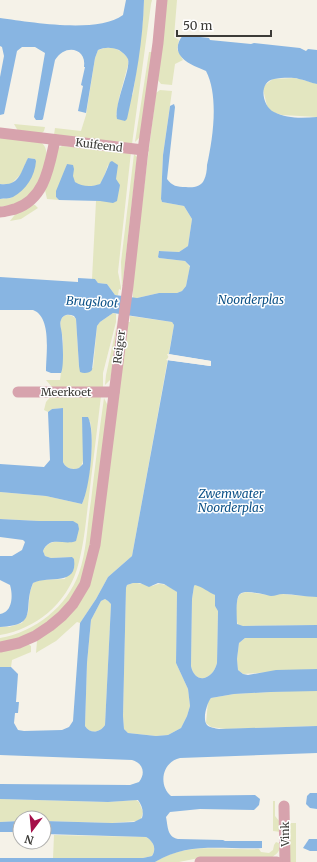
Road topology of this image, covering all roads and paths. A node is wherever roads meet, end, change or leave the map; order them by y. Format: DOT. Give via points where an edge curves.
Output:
graph roads {
  1 [pos="162,0"];
  2 [pos="0,133"];
  3 [pos="55,140"];
  4 [pos="143,150"];
  5 [pos="0,212"];
  6 [pos="18,392"];
  7 [pos="114,392"];
  8 [pos="0,647"];
  9 [pos="284,806"];
  10 [pos="200,862"];
  11 [pos="277,862"];
  12 [pos="285,862"];
  1 -- 4 [label="street, Reiger"];
  2 -- 3 [label="street, Kuifeend"];
  3 -- 4 [label="street, Kuifeend"];
  3 -- 5 [label="street" via="47,173 35,197 23,206"];
  4 -- 7 [label="street, Reiger"];
  6 -- 7 [label="street, Meerkoet"];
  7 -- 8 [label="street, Reiger" via="96,545 85,584 73,604 50,626 19,643"];
  9 -- 12 [label="street, Vink"];
  10 -- 11 [label="street, Vink"];
}
